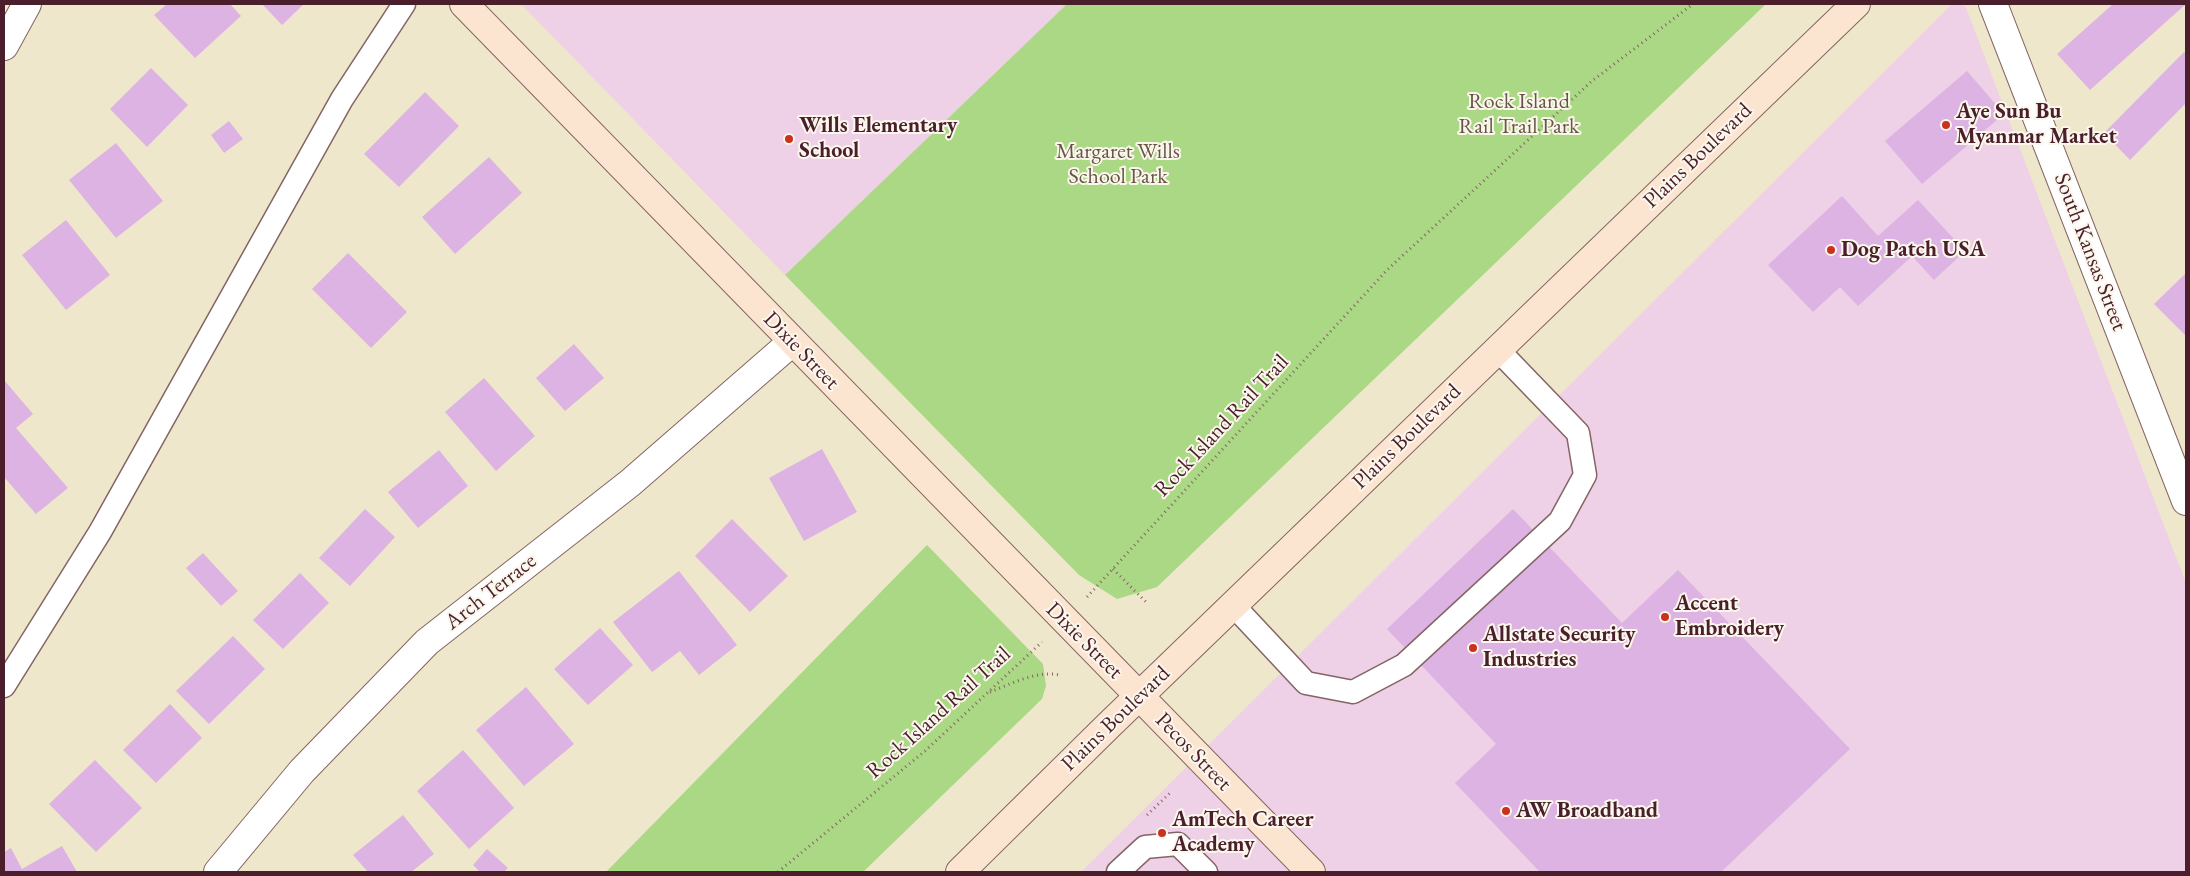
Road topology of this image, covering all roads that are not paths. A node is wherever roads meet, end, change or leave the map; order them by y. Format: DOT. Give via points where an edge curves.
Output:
graph roads {
  1 [pos="27,4"];
  2 [pos="404,4"];
  3 [pos="464,4"];
  4 [pos="1856,4"];
  5 [pos="1997,6"];
  6 [pos="4,46"];
  7 [pos="792,342"];
  8 [pos="1498,350"];
  9 [pos="2186,501"];
  10 [pos="1233,605"];
  11 [pos="4,686"];
  12 [pos="1139,696"];
  13 [pos="218,872"];
  14 [pos="960,872"];
  15 [pos="1118,872"];
  16 [pos="1206,872"];
  17 [pos="1311,872"];
  1 -- 6 [label="street"];
  2 -- 11 [label="lane" via="342,99 100,532"];
  3 -- 7 [label="main road, Dixie Street"];
  4 -- 8 [label="main road, Plains Boulevard"];
  5 -- 9 [label="street, South Kansas Street"];
  7 -- 12 [label="main road, Dixie Street"];
  7 -- 13 [label="street, Arch Terrace" via="630,483 426,642 302,772"];
  8 -- 10 [label="main road, Plains Boulevard"];
  8 -- 10 [label="lane" via="1578,433 1585,475 1560,521 1404,664 1353,692 1306,683"];
  10 -- 12 [label="main road, Plains Boulevard"];
  12 -- 14 [label="main road, Plains Boulevard"];
  12 -- 17 [label="main road, Pecos Street"];
  15 -- 16 [label="lane" via="1145,847 1178,844"];
}
